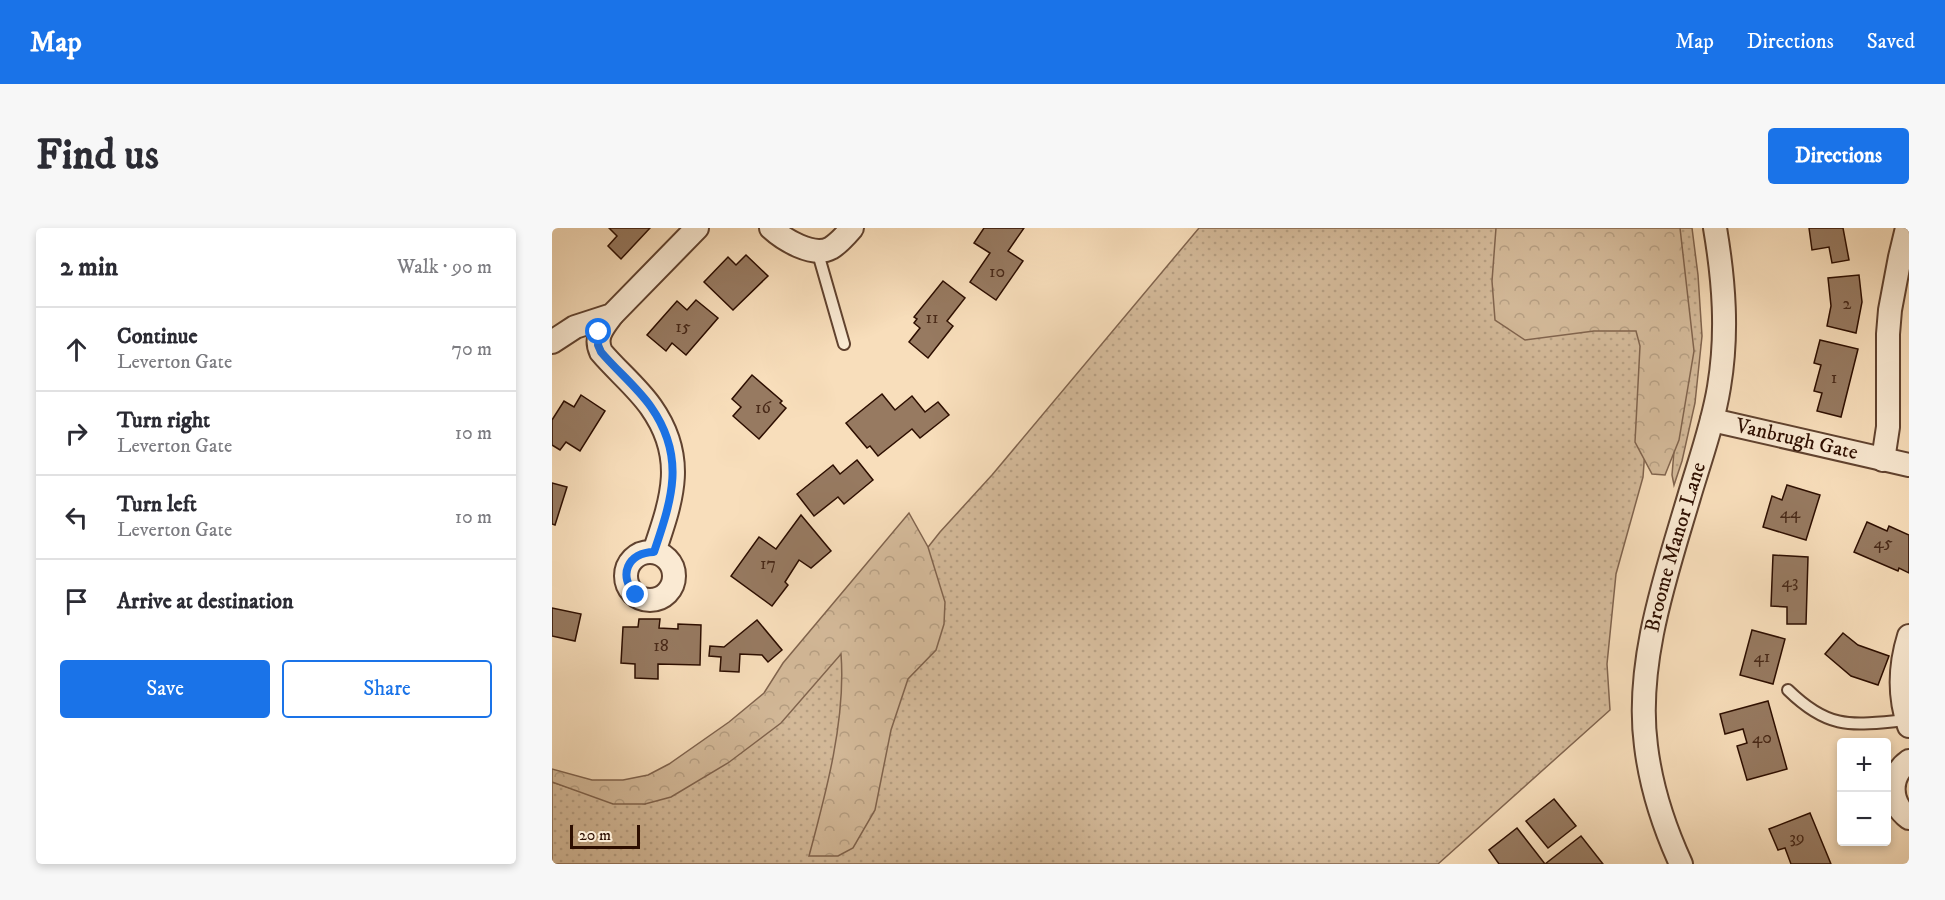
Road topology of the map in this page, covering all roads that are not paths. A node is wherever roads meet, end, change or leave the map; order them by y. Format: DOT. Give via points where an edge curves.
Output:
graph roads {
  1 [pos="697,228"];
  2 [pos="771,228"];
  3 [pos="852,228"];
  4 [pos="1715,228"];
  5 [pos="1907,228"];
  6 [pos="817,250"];
  7 [pos="612,315"];
  8 [pos="552,342"];
  9 [pos="844,344"];
  10 [pos="1712,420"];
  11 [pos="1883,460"];
  12 [pos="1909,465"];
  13 [pos="654,552"];
  14 [pos="1909,636"];
  15 [pos="1788,690"];
  16 [pos="1908,723"];
  17 [pos="1909,761"];
  18 [pos="1909,818"];
  19 [pos="1681,864"];
  1 -- 7 [label="street"];
  2 -- 6 [label="street" via="795,245"];
  3 -- 6 [label="street" via="829,249"];
  4 -- 10 [label="street, Broome Manor Lane" via="1725,311"];
  5 -- 11 [label="street, Vanbrugh Gate" via="1890,310 1888,427"];
  6 -- 9 [label="lane"];
  7 -- 8 [label="street" via="575,327"];
  7 -- 13 [label="street" via="599,332 598,345 651,407 669,440 673,459 672,493"];
  10 -- 11 [label="street, Vanbrugh Gate"];
  10 -- 19 [label="street, Broome Manor Lane" via="1654,621 1644,705 1654,787"];
  11 -- 12 [label="street, Vanbrugh Gate"];
  14 -- 16 [label="street" via="1902,680"];
  15 -- 16 [label="lane" via="1802,704 1839,723"];
  17 -- 18 [label="street" via="1895,778 1893,788 1897,806"];
}
